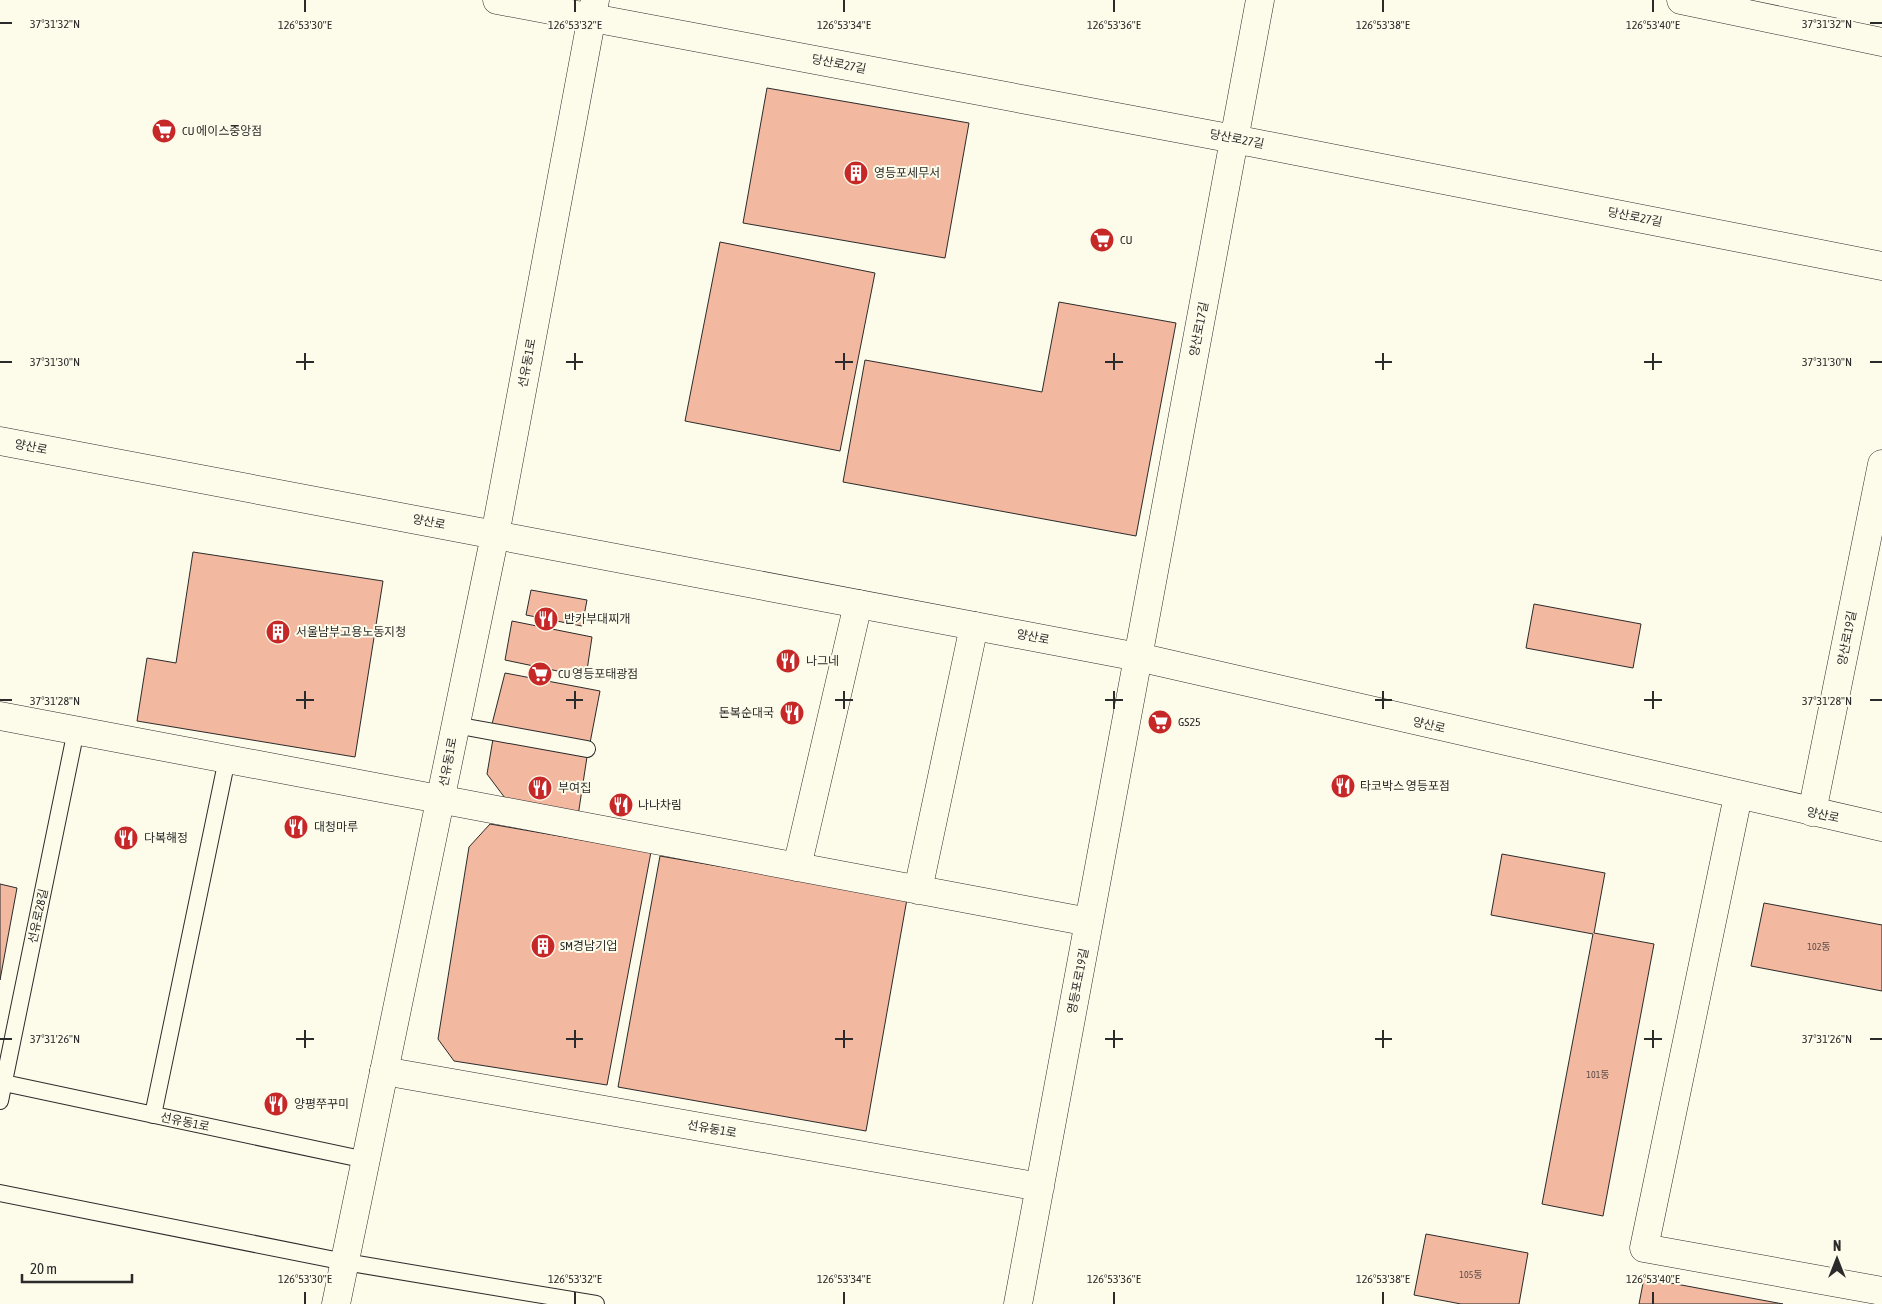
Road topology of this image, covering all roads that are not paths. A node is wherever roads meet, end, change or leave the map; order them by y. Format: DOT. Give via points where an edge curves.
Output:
graph roads {
  1 [pos="497,0"];
  2 [pos="1260,0"];
  3 [pos="1681,0"];
  4 [pos="594,9"];
  5 [pos="1882,42"];
  6 [pos="1234,139"];
  7 [pos="1882,266"];
  8 [pos="0,441"];
  9 [pos="1882,464"];
  10 [pos="495,535"];
  11 [pos="858,604"];
  12 [pos="974,626"];
  13 [pos="1138,657"];
  14 [pos="0,716"];
  15 [pos="455,725"];
  16 [pos="76,730"];
  17 [pos="587,749"];
  18 [pos="228,759"];
  19 [pos="1738,796"];
  20 [pos="440,799"];
  21 [pos="1812,812"];
  22 [pos="1882,827"];
  23 [pos="797,867"];
  24 [pos="918,890"];
  25 [pos="1089,922"];
  26 [pos="384,1071"];
  27 [pos="4,1083"];
  28 [pos="0,1101"];
  29 [pos="153,1115"];
  30 [pos="366,1160"];
  31 [pos="1040,1187"];
  32 [pos="0,1194"];
  33 [pos="345,1262"];
  34 [pos="1882,1291"];
  35 [pos="336,1304"];
  36 [pos="596,1304"];
  37 [pos="1018,1304"];
  1 -- 4 [label="street, 당산로27길"];
  2 -- 6 [label="street, 양산로17길"];
  3 -- 5 [label="street"];
  4 -- 6 [label="street, 당산로27길"];
  4 -- 10 [label="street, 선유동1로"];
  6 -- 7 [label="street, 당산로27길"];
  6 -- 13 [label="street, 양산로17길"];
  8 -- 10 [label="street, 양산로"];
  9 -- 21 [label="street, 양산로19길"];
  10 -- 11 [label="street, 양산로"];
  10 -- 15 [label="street, 선유동1로"];
  11 -- 12 [label="street, 양산로"];
  11 -- 23 [label="street"];
  12 -- 13 [label="street, 양산로"];
  12 -- 24 [label="street"];
  13 -- 19 [label="street, 양산로"];
  13 -- 25 [label="street, 영등포로19길"];
  14 -- 16 [label="street"];
  15 -- 17 [label="lane, 선유동1로"];
  15 -- 20 [label="street, 선유동1로"];
  16 -- 18 [label="street"];
  16 -- 27 [label="lane, 선유로28길"];
  18 -- 20 [label="street"];
  18 -- 29 [label="lane"];
  19 -- 21 [label="street, 양산로"];
  19 -- 34 [label="street" via="1644,1248"];
  20 -- 23 [label="street, 선유동1로"];
  20 -- 26 [label="street, 선유동1로"];
  21 -- 22 [label="street, 양산로"];
  23 -- 24 [label="street, 선유동1로"];
  24 -- 25 [label="street, 선유동1로"];
  25 -- 31 [label="street, 영등포로19길"];
  26 -- 30 [label="street, 선유동1로"];
  26 -- 31 [label="street, 선유동1로"];
  27 -- 28 [label="lane, 선유로28길"];
  27 -- 29 [label="lane, 선유동1로"];
  29 -- 30 [label="lane, 선유동1로"];
  30 -- 33 [label="street, 선유동1로"];
  31 -- 37 [label="street, 영등포로19길"];
  32 -- 33 [label="lane"];
  33 -- 35 [label="street, 선유동1로"];
  33 -- 36 [label="lane"];
}
